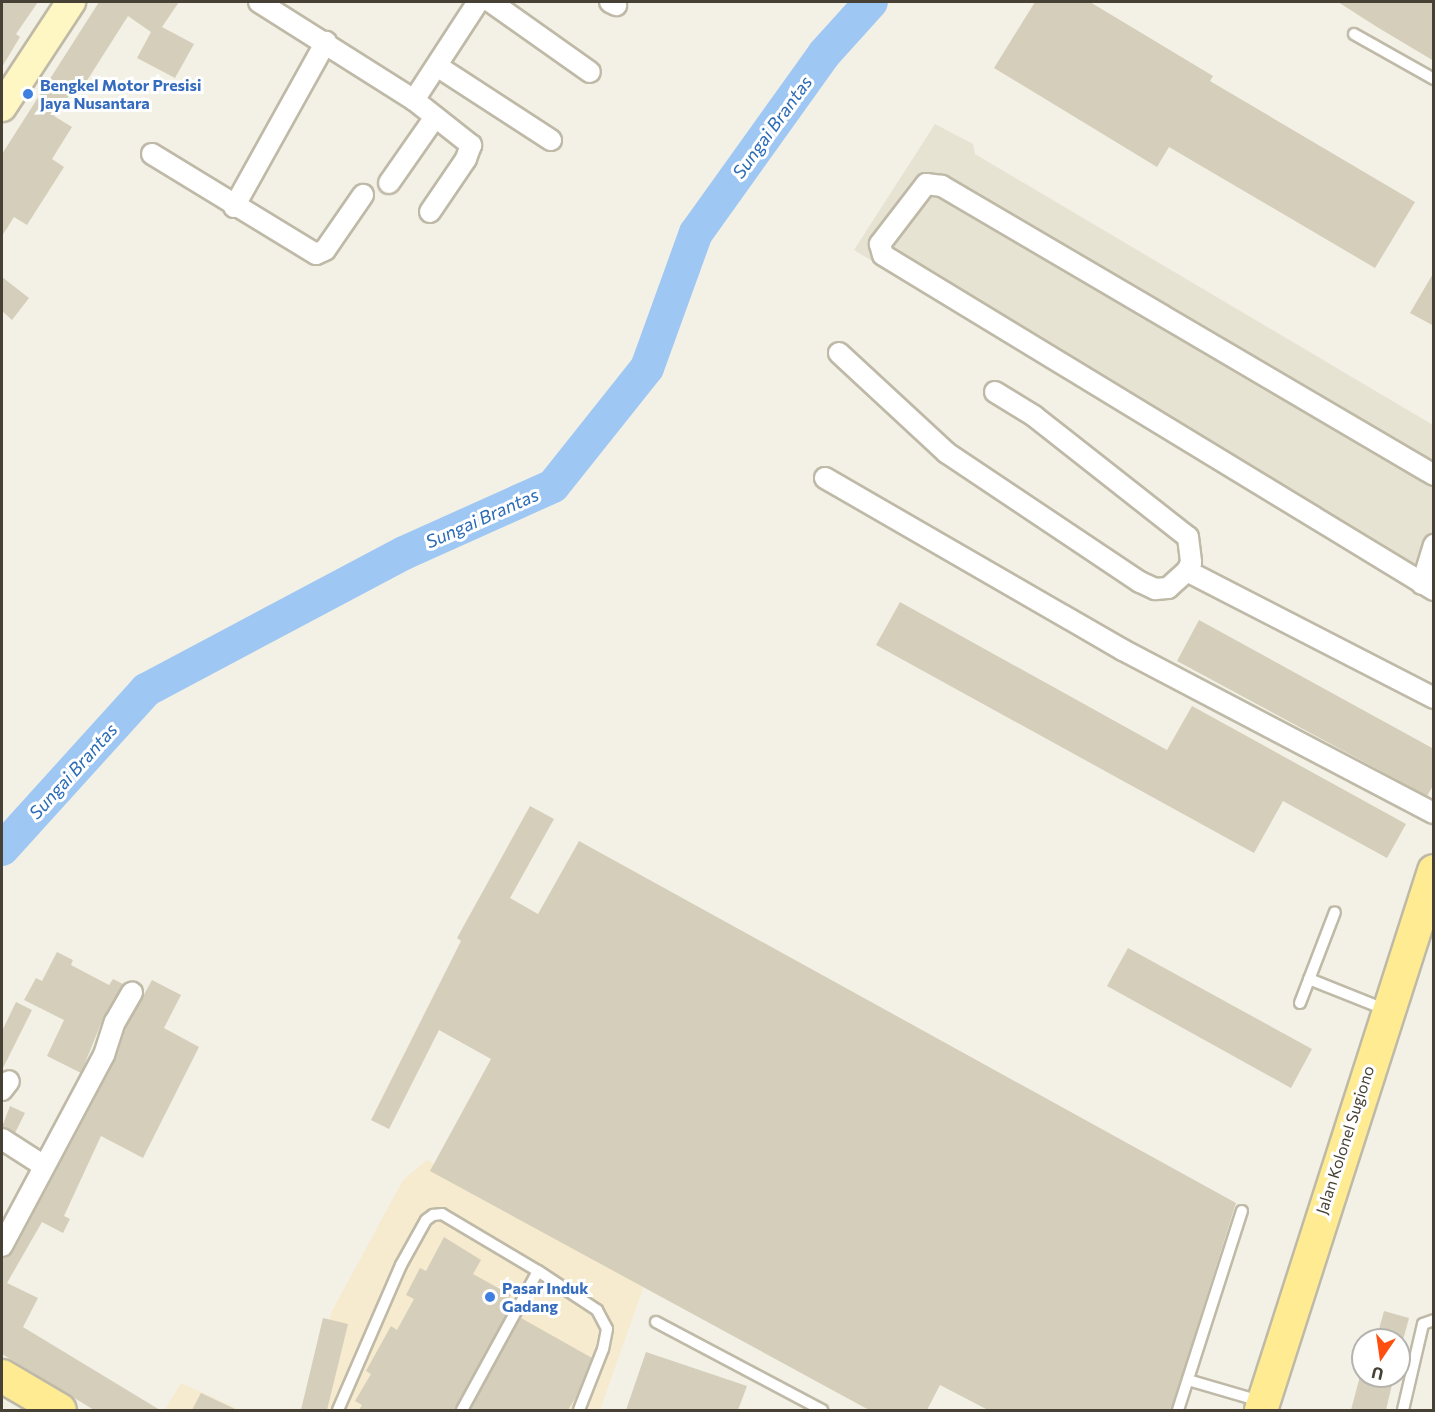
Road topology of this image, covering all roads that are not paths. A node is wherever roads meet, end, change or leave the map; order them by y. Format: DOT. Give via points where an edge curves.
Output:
graph roads {
  1 [pos="72,2"];
  2 [pos="259,2"];
  3 [pos="478,2"];
  4 [pos="491,2"];
  5 [pos="1354,34"];
  6 [pos="326,42"];
  7 [pos="437,66"];
  8 [pos="590,72"];
  9 [pos="1434,79"];
  10 [pos="414,100"];
  11 [pos="2,107"];
  12 [pos="435,117"];
  13 [pos="551,140"];
  14 [pos="152,154"];
  15 [pos="389,183"];
  16 [pos="363,195"];
  17 [pos="234,207"];
  18 [pos="430,212"];
  19 [pos="839,353"];
  20 [pos="995,392"];
  21 [pos="1434,475"];
  22 [pos="825,478"];
  23 [pos="1434,545"];
  24 [pos="1187,571"];
  25 [pos="1429,580"];
  26 [pos="1434,698"];
  27 [pos="1434,813"];
  28 [pos="1434,871"];
  29 [pos="1335,912"];
  30 [pos="1309,979"];
  31 [pos="132,992"];
  32 [pos="1300,1003"];
  33 [pos="1387,1010"];
  34 [pos="2,1139"];
  35 [pos="44,1166"];
  36 [pos="1242,1211"];
  37 [pos="2,1246"];
  38 [pos="538,1271"];
  39 [pos="1434,1320"];
  40 [pos="656,1322"];
  41 [pos="1188,1380"];
  42 [pos="4,1382"];
  43 [pos="1262,1406"];
  44 [pos="60,1410"];
  45 [pos="338,1410"];
  46 [pos="462,1410"];
  47 [pos="579,1410"];
  48 [pos="822,1410"];
  49 [pos="1178,1410"];
  50 [pos="1403,1410"];
  1 -- 11 [label="main road"];
  2 -- 6 [label="street"];
  3 -- 7 [label="street"];
  4 -- 8 [label="street"];
  5 -- 9 [label="lane"];
  6 -- 10 [label="street"];
  6 -- 17 [label="street"];
  7 -- 10 [label="street"];
  7 -- 13 [label="street"];
  10 -- 12 [label="street"];
  12 -- 15 [label="street"];
  12 -- 18 [label="street" via="466,140 471,151"];
  14 -- 17 [label="street"];
  16 -- 17 [label="street" via="319,254"];
  19 -- 24 [label="street" via="946,453 1140,582 1155,589 1168,588"];
  20 -- 24 [label="street" via="1034,416 1188,537 1191,563"];
  21 -- 25 [label="street" via="942,186 926,184 880,244 883,255"];
  22 -- 27 [label="street" via="1123,650"];
  23 -- 25 [label="street"];
  24 -- 26 [label="street"];
  28 -- 33 [label="main road, Jalan Kolonel Sugiono"];
  29 -- 30 [label="lane"];
  30 -- 32 [label="lane"];
  30 -- 33 [label="lane"];
  31 -- 35 [label="street" via="115,1022 104,1055"];
  33 -- 43 [label="main road, Jalan Kolonel Sugiono"];
  34 -- 35 [label="street"];
  35 -- 37 [label="street"];
  36 -- 41 [label="lane"];
  38 -- 45 [label="lane" via="442,1214 433,1215 426,1220 401,1265"];
  38 -- 46 [label="lane"];
  38 -- 47 [label="lane" via="597,1310 607,1329"];
  39 -- 50 [label="lane" via="1423,1324"];
  40 -- 48 [label="lane"];
  41 -- 43 [label="lane"];
  41 -- 49 [label="lane"];
  42 -- 44 [label="main road"];
}
